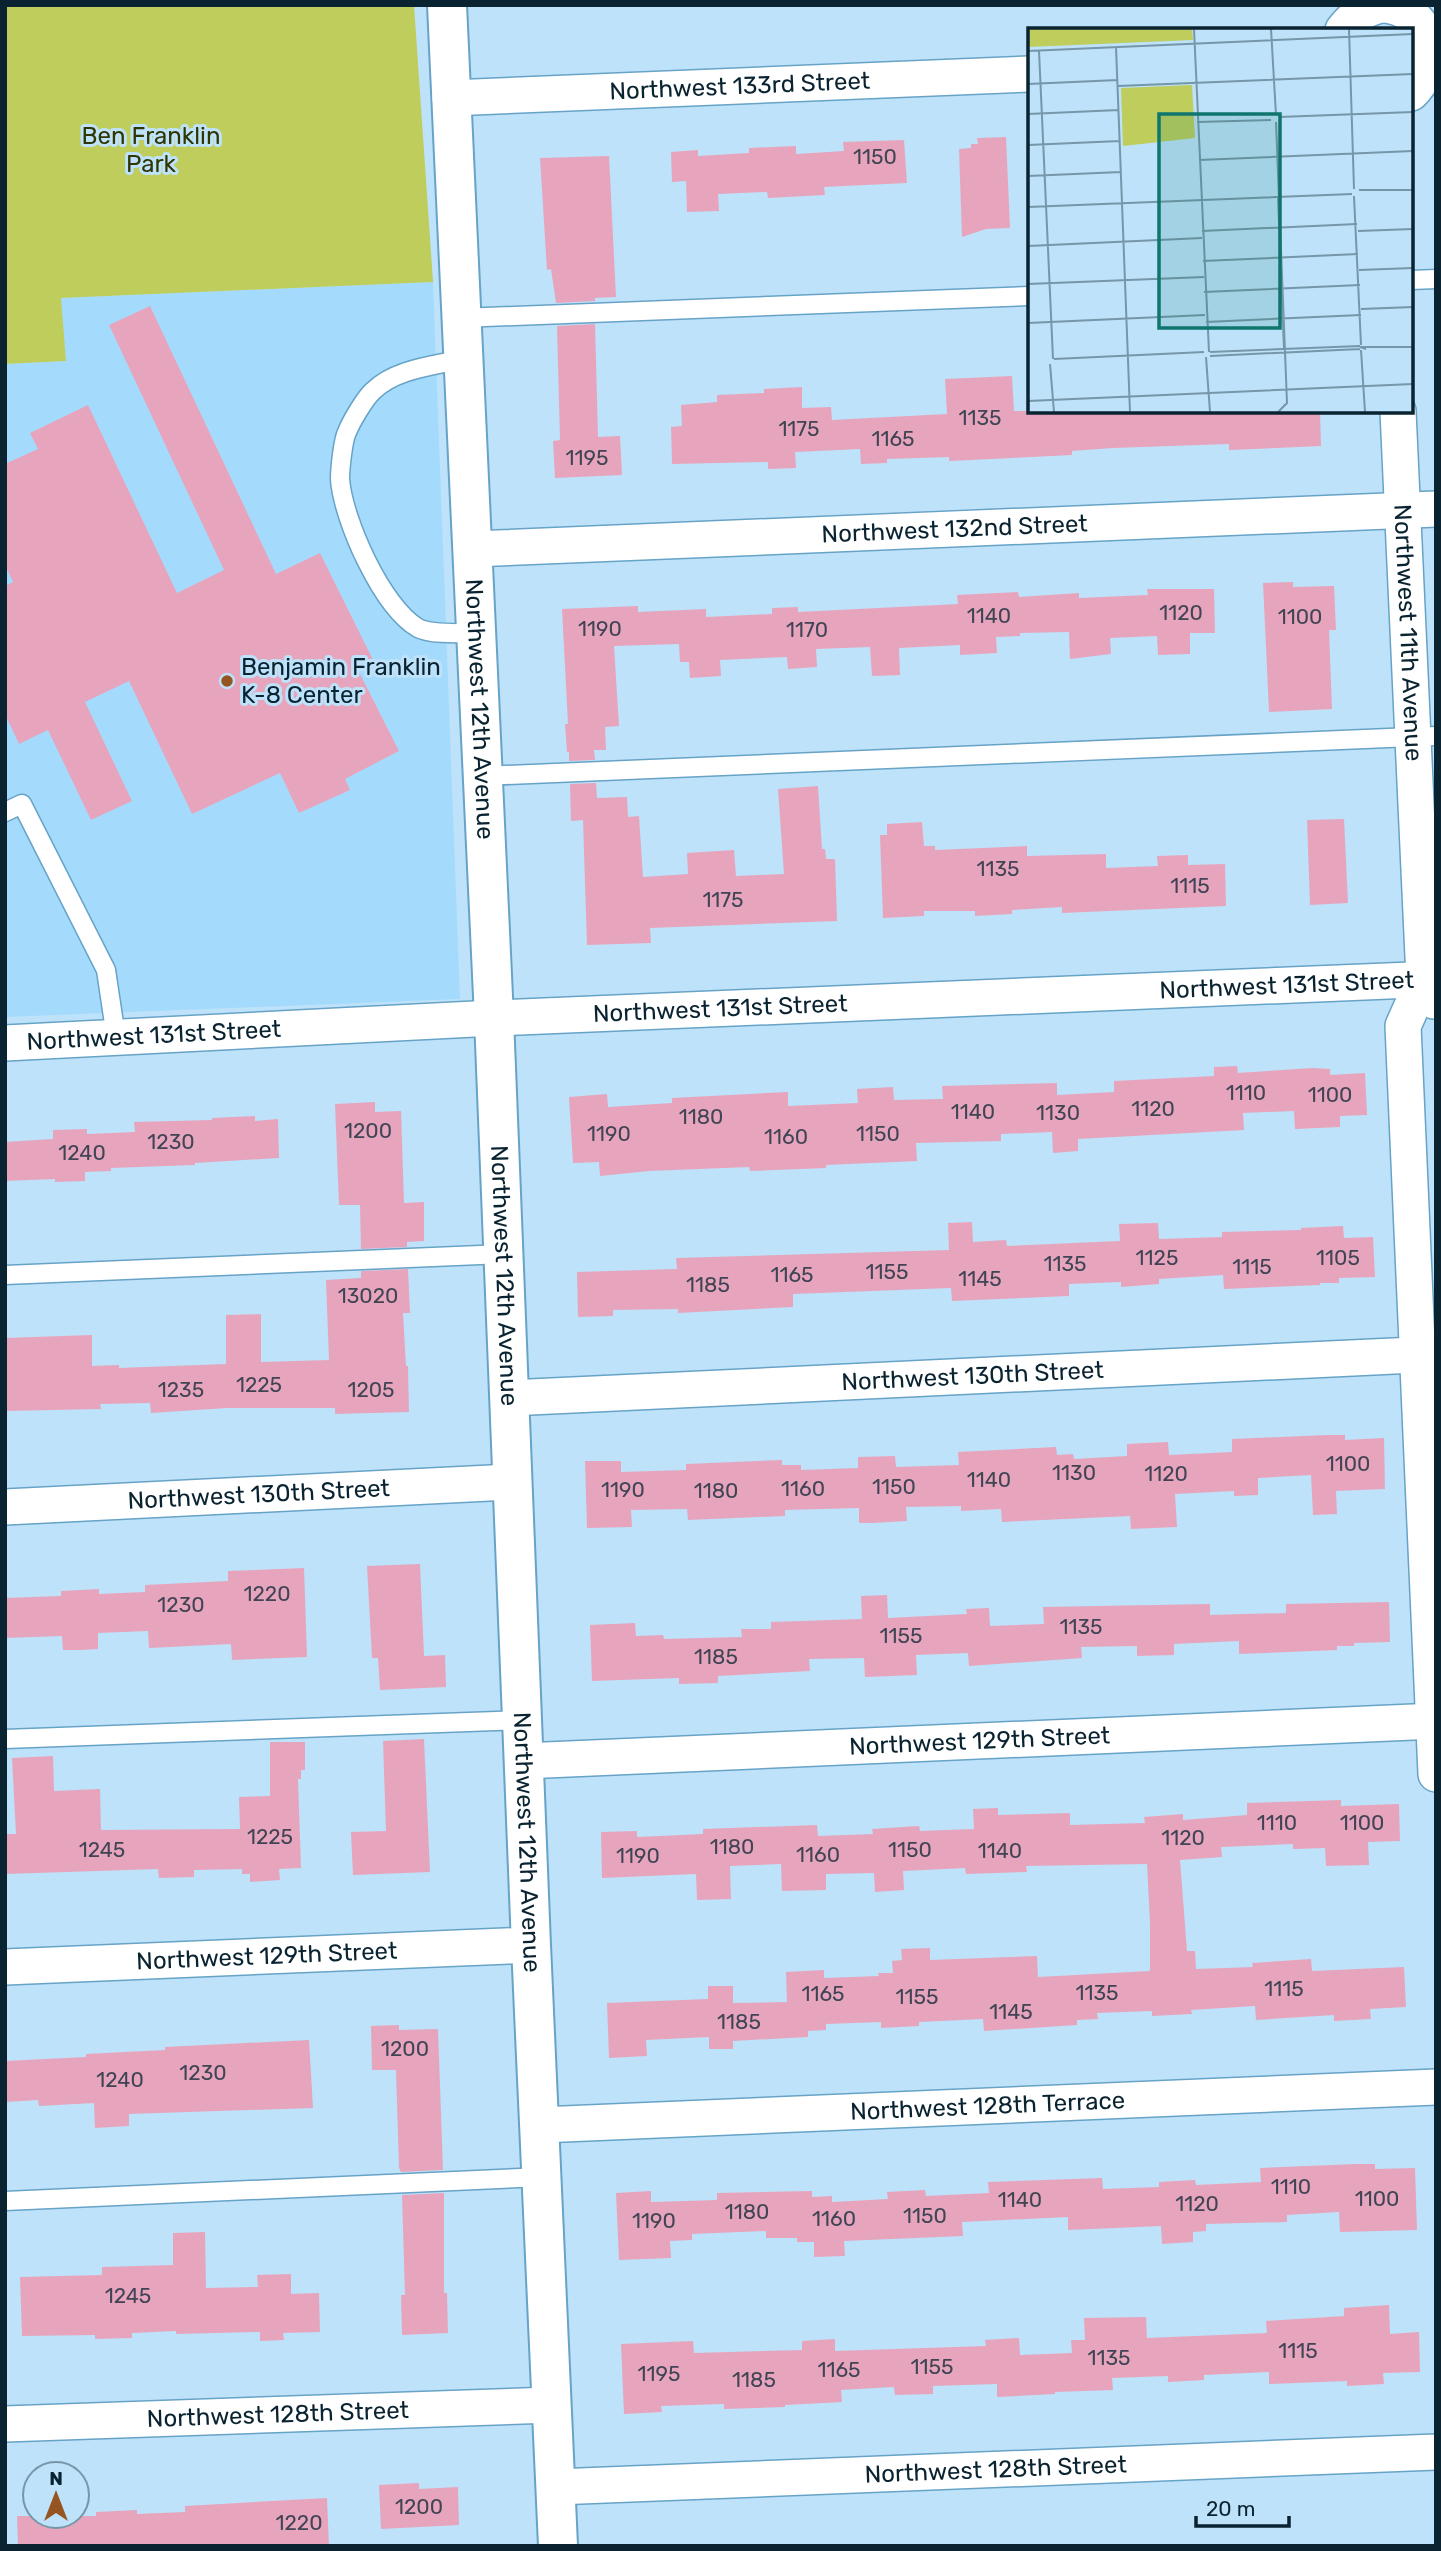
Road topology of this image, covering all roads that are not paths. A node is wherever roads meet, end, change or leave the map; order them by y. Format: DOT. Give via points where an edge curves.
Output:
graph roads {
  1 [pos="447,5"];
  2 [pos="1378,9"];
  3 [pos="1429,63"];
  4 [pos="1028,74"];
  5 [pos="450,97"];
  6 [pos="1436,279"];
  7 [pos="1413,280"];
  8 [pos="1028,296"];
  9 [pos="461,318"];
  10 [pos="463,359"];
  11 [pos="1398,413"];
  12 [pos="1419,510"];
  13 [pos="472,549"];
  14 [pos="477,633"];
  15 [pos="1424,736"];
  16 [pos="483,776"];
  17 [pos="5,812"];
  18 [pos="1432,987"];
  19 [pos="494,1018"];
  20 [pos="116,1037"];
  21 [pos="5,1043"];
  22 [pos="504,1254"];
  23 [pos="5,1275"];
  24 [pos="1427,1355"];
  25 [pos="509,1398"];
  26 [pos="512,1482"];
  27 [pos="5,1507"];
  28 [pos="522,1720"];
  29 [pos="1435,1721"];
  30 [pos="5,1739"];
  31 [pos="523,1761"];
  32 [pos="1436,1774"];
  33 [pos="531,1945"];
  34 [pos="5,1967"];
  35 [pos="1436,2087"];
  36 [pos="541,2125"];
  37 [pos="543,2177"];
  38 [pos="5,2201"];
  39 [pos="552,2405"];
  40 [pos="5,2424"];
  41 [pos="1436,2452"];
  42 [pos="555,2487"];
  43 [pos="558,2546"];
  1 -- 5 [label="street, Northwest 12th Avenue"];
  2 -- 3 [label="street" via="1420,20 1428,30"];
  4 -- 5 [label="street, Northwest 133rd Street"];
  5 -- 9 [label="street, Northwest 12th Avenue"];
  6 -- 7 [label="lane"];
  8 -- 9 [label="lane"];
  9 -- 10 [label="street, Northwest 12th Avenue"];
  10 -- 13 [label="street, Northwest 12th Avenue"];
  10 -- 14 [label="lane" via="401,373 372,391 346,433 340,479 355,540 400,611 419,629"];
  11 -- 12 [label="street, Northwest 11th Avenue"];
  12 -- 13 [label="street, Northwest 132nd Street"];
  12 -- 15 [label="street, Northwest 11th Avenue"];
  13 -- 14 [label="street, Northwest 12th Avenue"];
  14 -- 16 [label="street, Northwest 12th Avenue"];
  15 -- 16 [label="lane"];
  15 -- 18 [label="street, Northwest 11th Avenue"];
  16 -- 19 [label="street, Northwest 12th Avenue"];
  17 -- 20 [label="lane" via="22,804 106,970"];
  18 -- 19 [label="street, Northwest 131st Street"];
  18 -- 24 [label="street, Northwest 11th Avenue" via="1402,1026"];
  19 -- 20 [label="street, Northwest 131st Street"];
  19 -- 22 [label="street, Northwest 12th Avenue"];
  20 -- 21 [label="street, Northwest 131st Street"];
  22 -- 23 [label="lane"];
  22 -- 25 [label="street, Northwest 12th Avenue"];
  24 -- 25 [label="street, Northwest 130th Street"];
  24 -- 29 [label="street, Northwest 11th Avenue"];
  25 -- 26 [label="street, Northwest 12th Avenue"];
  26 -- 27 [label="street, Northwest 130th Street"];
  26 -- 28 [label="street, Northwest 12th Avenue"];
  28 -- 30 [label="lane"];
  28 -- 31 [label="street, Northwest 12th Avenue"];
  29 -- 31 [label="street, Northwest 129th Street"];
  29 -- 32 [label="street, Northwest 11th Avenue"];
  31 -- 33 [label="street, Northwest 12th Avenue"];
  33 -- 34 [label="street, Northwest 129th Street"];
  33 -- 36 [label="street, Northwest 12th Avenue"];
  35 -- 36 [label="street, Northwest 128th Terrace"];
  36 -- 37 [label="street, Northwest 12th Avenue"];
  37 -- 38 [label="lane"];
  37 -- 39 [label="street, Northwest 12th Avenue"];
  39 -- 40 [label="street, Northwest 128th Street"];
  39 -- 42 [label="street, Northwest 12th Avenue"];
  41 -- 42 [label="street, Northwest 128th Street"];
  42 -- 43 [label="street, Northwest 12th Avenue"];
}
